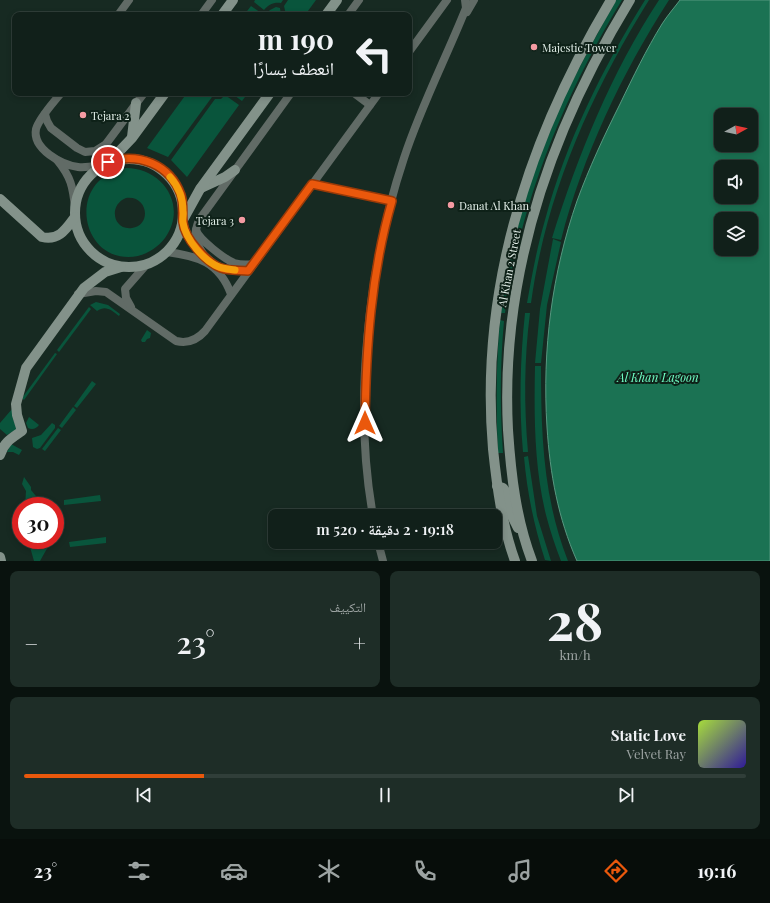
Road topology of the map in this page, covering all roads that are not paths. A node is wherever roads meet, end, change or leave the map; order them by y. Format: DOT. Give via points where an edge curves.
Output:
graph roads {
  1 [pos="129,0"];
  2 [pos="211,0"];
  3 [pos="233,0"];
  4 [pos="337,0"];
  5 [pos="359,0"];
  6 [pos="447,0"];
  7 [pos="465,0"];
  8 [pos="474,0"];
  9 [pos="611,0"];
  10 [pos="630,0"];
  11 [pos="120,12"];
  12 [pos="203,12"];
  13 [pos="224,12"];
  14 [pos="328,12"];
  15 [pos="350,12"];
  16 [pos="460,23"];
  17 [pos="412,48"];
  18 [pos="59,96"];
  19 [pos="142,96"];
  20 [pos="163,96"];
  21 [pos="268,96"];
  22 [pos="289,96"];
  23 [pos="358,96"];
  24 [pos="377,96"];
  25 [pos="136,103"];
  26 [pos="370,105"];
  27 [pos="45,114"];
  28 [pos="132,138"];
  29 [pos="55,158"];
  30 [pos="106,163"];
  31 [pos="235,170"];
  32 [pos="312,184"];
  33 [pos="200,189"];
  34 [pos="0,199"];
  35 [pos="392,201"];
  36 [pos="75,212"];
  37 [pos="183,221"];
  38 [pos="196,230"];
  39 [pos="167,252"];
  40 [pos="205,257"];
  41 [pos="146,264"];
  42 [pos="214,266"];
  43 [pos="122,267"];
  44 [pos="251,267"];
  45 [pos="78,294"];
  46 [pos="231,294"];
  47 [pos="133,311"];
  48 [pos="0,455"];
  49 [pos="497,486"];
  50 [pos="373,509"];
  51 [pos="524,538"];
  52 [pos="380,549"];
  53 [pos="0,558"];
  54 [pos="1,561"];
  55 [pos="383,561"];
  56 [pos="515,561"];
  57 [pos="532,561"];
  1 -- 11 [label="street"];
  2 -- 12 [label="street"];
  3 -- 13 [label="main road"];
  4 -- 14 [label="main road"];
  5 -- 15 [label="street"];
  6 -- 17 [label="street"];
  7 -- 16 [label="street" via="466,8"];
  8 -- 16 [label="street"];
  9 -- 49 [label="main road, Al Khan 2 Street" via="545,128 526,177 513,222 492,343 491,414"];
  10 -- 51 [label="main road, Al Khan 2 Street" via="600,51 562,131 541,186 521,263 512,317 507,397 512,479"];
  16 -- 35 [label="street" via="435,76 404,159"];
  18 -- 27 [label="street"];
  19 -- 25 [label="street"];
  20 -- 28 [label="main road"];
  21 -- 33 [label="main road"];
  22 -- 31 [label="street"];
  23 -- 26 [label="street"];
  24 -- 26 [label="street"];
  25 -- 27 [label="street" via="106,144 99,150 90,152 77,148 54,130"];
  25 -- 28 [label="main road"];
  26 -- 32 [label="street"];
  27 -- 29 [label="street" via="38,125 36,138 42,148"];
  28 -- 30 [label="main road"];
  29 -- 30 [label="street" via="79,167"];
  29 -- 36 [label="street" via="73,188"];
  30 -- 36 [label="main road" via="91,174 82,186 76,200"];
  30 -- 37 [label="main road" via="124,158 140,159 162,169 178,188 183,203"];
  31 -- 33 [label="main road"];
  31 -- 38 [label="street" via="202,215"];
  32 -- 35 [label="street"];
  32 -- 44 [label="street"];
  33 -- 37 [label="main road"];
  34 -- 36 [label="main road" via="46,238 53,238 66,230"];
  35 -- 50 [label="street" via="376,276 367,357 366,443"];
  36 -- 43 [label="main road" via="80,237 89,249 107,263"];
  37 -- 39 [label="main road" via="175,242"];
  37 -- 40 [label="street" via="192,244"];
  38 -- 40 [label="street" via="195,241"];
  38 -- 44 [label="street" via="199,237 230,260"];
  39 -- 41 [label="main road"];
  39 -- 42 [label="street" via="192,256"];
  40 -- 42 [label="street"];
  41 -- 43 [label="main road"];
  41 -- 47 [label="street" via="126,289 126,298"];
  42 -- 44 [label="street"];
  42 -- 46 [label="street"];
  43 -- 45 [label="main road" via="98,277"];
  44 -- 46 [label="street"];
  45 -- 47 [label="street" via="106,292"];
  45 -- 48 [label="main road" via="26,368 16,404 22,431 6,442"];
  46 -- 47 [label="street" via="201,335 188,342 172,339"];
  49 -- 51 [label="main road" via="506,492 515,524"];
  49 -- 56 [label="main road, Al Khan 2 Street"];
  51 -- 57 [label="main road, Al Khan 2 Street"];
  52 -- 55 [label="street"];
  53 -- 54 [label="main road"];
}
